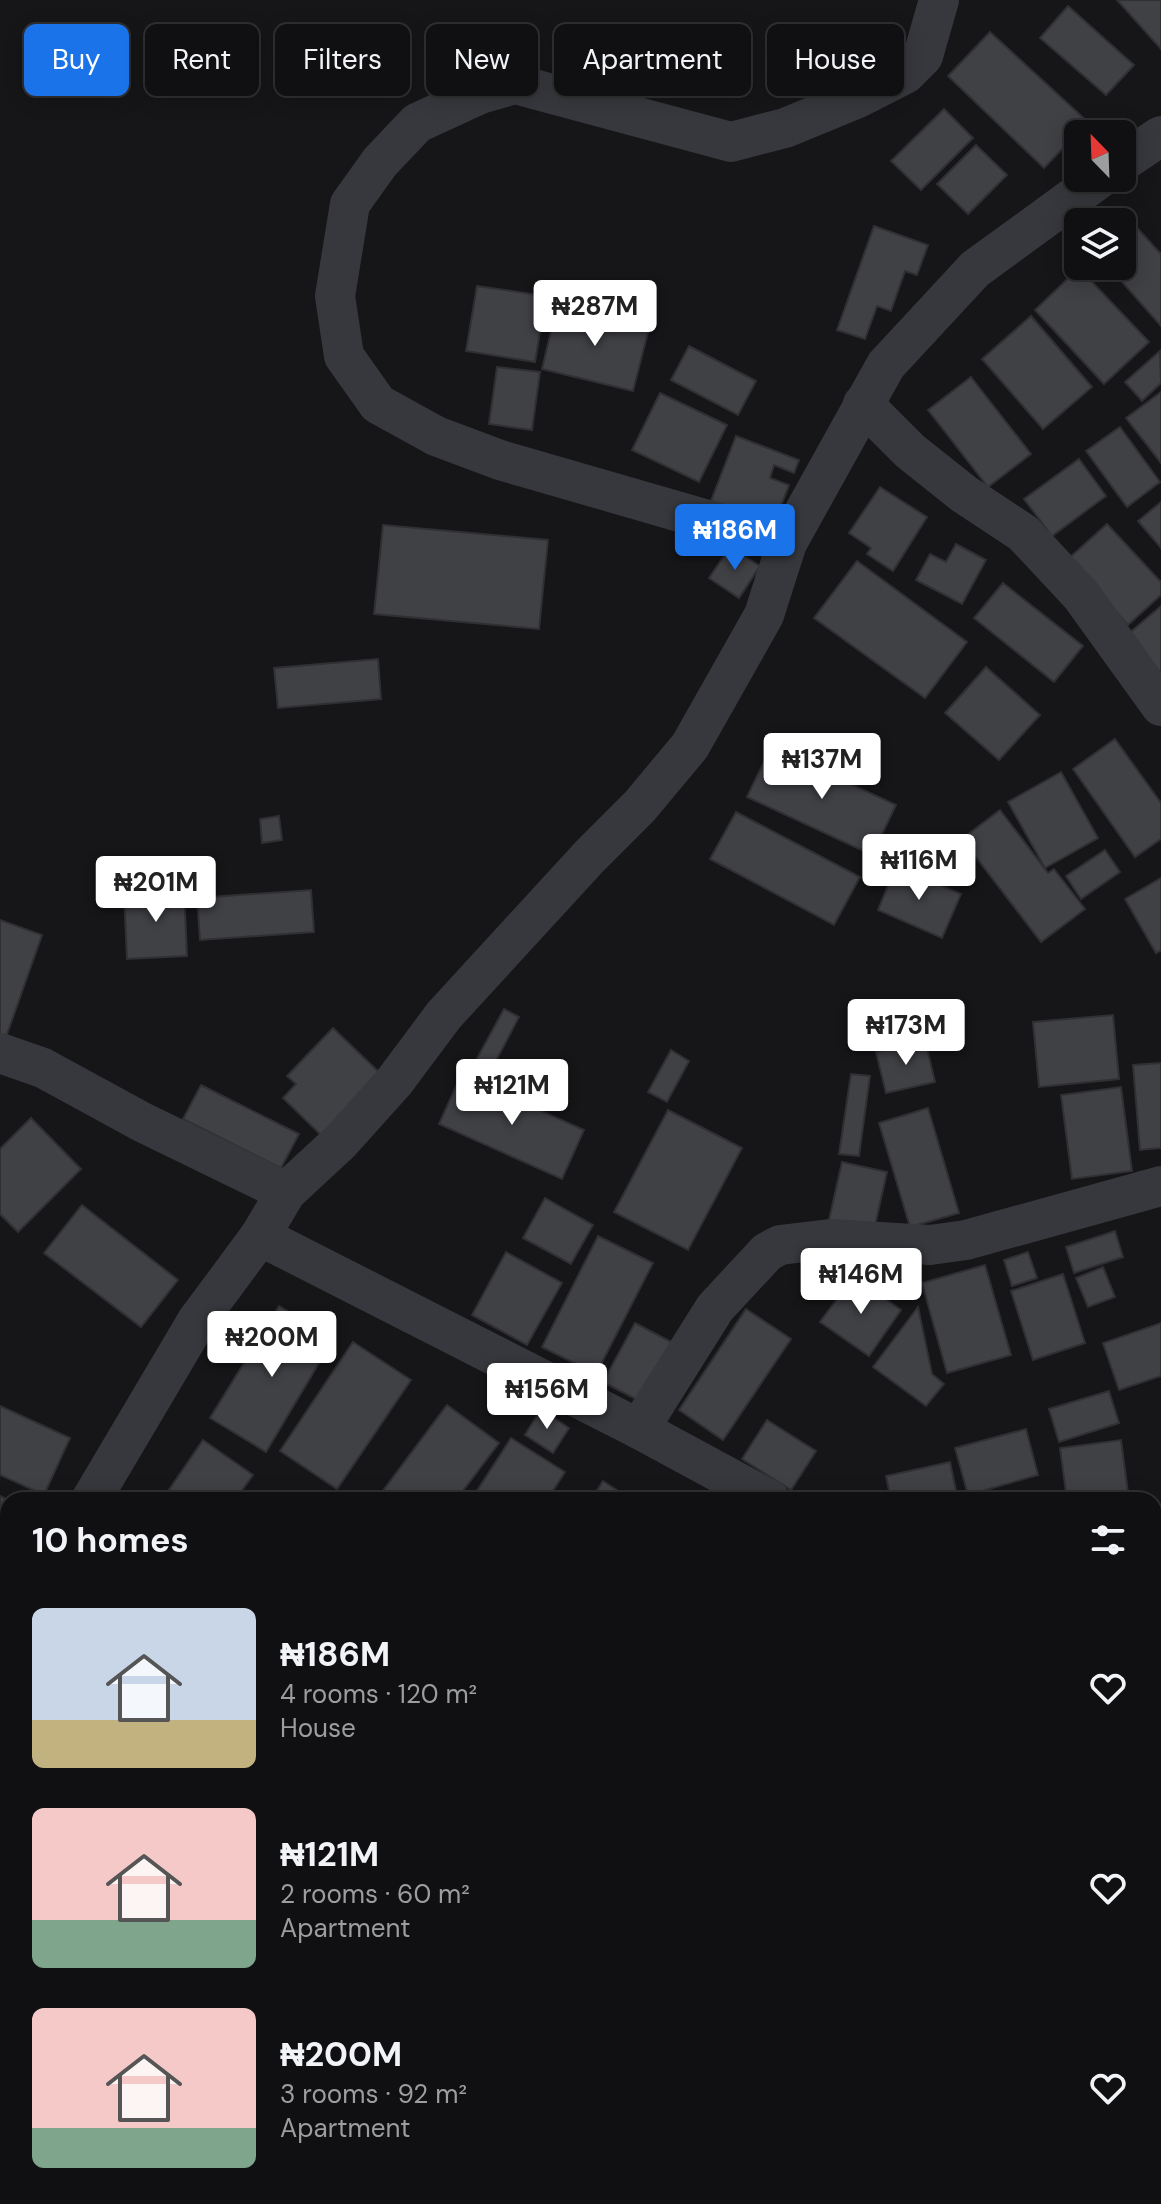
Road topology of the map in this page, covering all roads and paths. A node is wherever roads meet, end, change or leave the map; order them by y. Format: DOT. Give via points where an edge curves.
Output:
graph roads {
  1 [pos="939,0"];
  2 [pos="1161,136"];
  3 [pos="1136,153"];
  4 [pos="1081,192"];
  5 [pos="863,404"];
  6 [pos="787,543"];
  7 [pos="1161,706"];
  8 [pos="0,1053"];
  9 [pos="1161,1186"];
  10 [pos="286,1192"];
  11 [pos="260,1236"];
  12 [pos="639,1429"];
  13 [pos="96,1492"];
  14 [pos="755,1492"];
  1 -- 6 [label="street" via="923,56 915,66 858,98 785,128 731,142 515,84 417,123 350,204 335,296 344,356 378,404 436,436 500,460"];
  2 -- 3 [label="street"];
  4 -- 5 [label="street" via="975,269 886,365"];
  5 -- 6 [label="street"];
  5 -- 7 [label="street" via="910,451 1023,533 1081,595"];
  6 -- 10 [label="street" via="764,615 690,746 444,1015 368,1112"];
  8 -- 10 [label="street" via="43,1068"];
  9 -- 12 [label="street" via="966,1240 930,1245 830,1239 780,1245 767,1252 715,1308"];
  10 -- 11 [label="street"];
  11 -- 12 [label="street"];
  11 -- 13 [label="street" via="197,1321"];
  12 -- 14 [label="street"];
}
